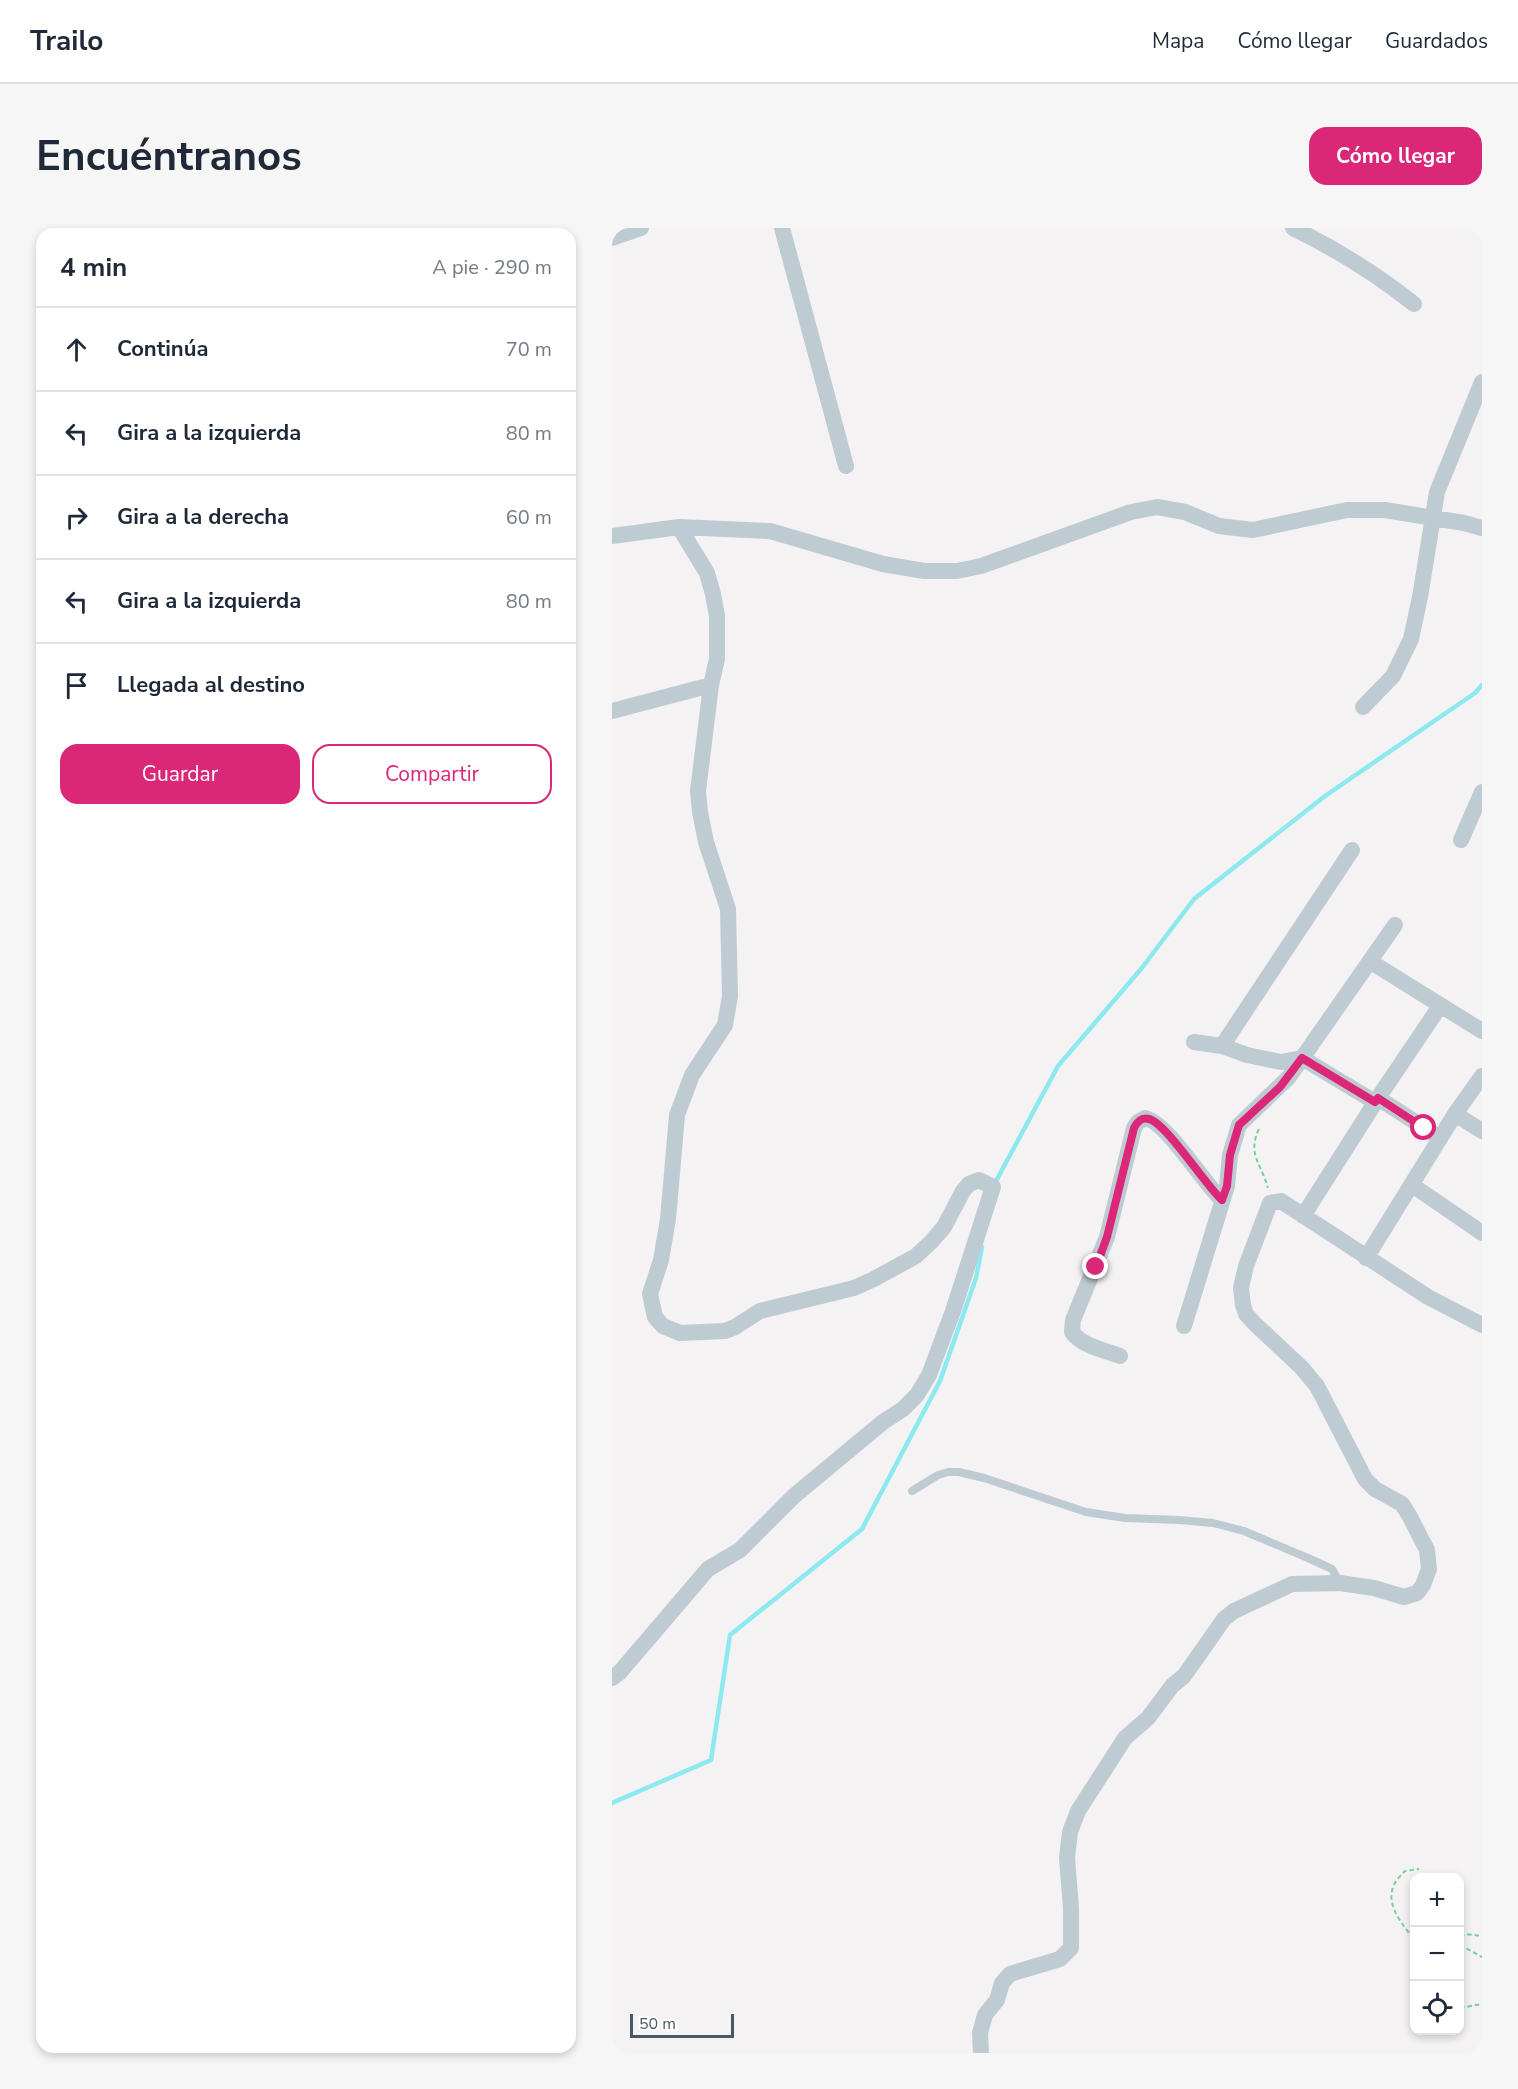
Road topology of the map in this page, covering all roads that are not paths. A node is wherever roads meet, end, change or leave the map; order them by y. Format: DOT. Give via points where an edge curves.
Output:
graph roads {
  1 [pos="641,228"];
  2 [pos="782,228"];
  3 [pos="1293,228"];
  4 [pos="612,238"];
  5 [pos="1414,304"];
  6 [pos="1482,382"];
  7 [pos="846,466"];
  8 [pos="1433,519"];
  9 [pos="679,527"];
  10 [pos="1482,528"];
  11 [pos="612,536"];
  12 [pos="711,685"];
  13 [pos="1363,707"];
  14 [pos="612,711"];
  15 [pos="1482,793"];
  16 [pos="1461,840"];
  17 [pos="1352,850"];
  18 [pos="1395,925"];
  19 [pos="1371,962"];
  20 [pos="1440,1006"];
  21 [pos="1482,1031"];
  22 [pos="1194,1042"];
  23 [pos="1222,1046"];
  24 [pos="1302,1058"];
  25 [pos="1482,1076"];
  26 [pos="1376,1100"];
  27 [pos="1455,1114"];
  28 [pos="1482,1131"];
  29 [pos="1440,1138"];
  30 [pos="1412,1185"];
  31 [pos="1222,1200"];
  32 [pos="1303,1216"];
  33 [pos="1482,1233"];
  34 [pos="1366,1258"];
  35 [pos="1482,1325"];
  36 [pos="1184,1326"];
  37 [pos="1120,1356"];
  38 [pos="912,1491"];
  39 [pos="1340,1583"];
  40 [pos="612,1678"];
  41 [pos="981,2053"];
  1 -- 4 [label="street"];
  2 -- 7 [label="street"];
  3 -- 5 [label="street" via="1377,275"];
  6 -- 8 [label="street" via="1437,492"];
  8 -- 9 [label="street" via="1385,510 1347,510 1253,530 1219,526 1185,512 1157,507 1131,512 957,571 924,571 884,564 770,531"];
  8 -- 10 [label="street"];
  8 -- 13 [label="street" via="1411,639 1393,676"];
  9 -- 11 [label="street"];
  9 -- 12 [label="street" via="707,573 713,594 717,659"];
  12 -- 14 [label="street"];
  12 -- 40 [label="street" via="698,791 706,842 730,922 729,1010 725,1025 692,1075 677,1115 668,1219 650,1294 655,1317 663,1326 680,1333 725,1331 760,1311 854,1288 916,1256 932,1242 969,1184 979,1179 993,1186 953,1311 917,1395 794,1496 740,1550 708,1569"];
  15 -- 16 [label="street"];
  17 -- 23 [label="street"];
  18 -- 19 [label="street"];
  19 -- 20 [label="street"];
  19 -- 24 [label="street"];
  20 -- 21 [label="street"];
  20 -- 26 [label="street"];
  22 -- 23 [label="street"];
  23 -- 24 [label="street" via="1281,1062"];
  24 -- 26 [label="street"];
  24 -- 31 [label="street" via="1280,1087 1239,1125"];
  25 -- 27 [label="street"];
  26 -- 29 [label="street"];
  26 -- 32 [label="street"];
  27 -- 28 [label="street"];
  27 -- 29 [label="street"];
  29 -- 30 [label="street"];
  30 -- 33 [label="street"];
  30 -- 34 [label="street"];
  31 -- 36 [label="street"];
  31 -- 37 [label="street" via="1154,1122 1145,1118 1138,1122 1107,1237 1073,1320 1072,1332 1086,1344"];
  32 -- 34 [label="street"];
  32 -- 39 [label="street" via="1281,1201 1272,1201 1268,1206 1240,1288 1246,1314 1317,1386 1365,1479 1402,1504 1427,1550 1429,1569 1426,1580 1413,1595 1400,1597"];
  34 -- 35 [label="street"];
  38 -- 39 [label="lane" via="938,1475 959,1472 1096,1514 1213,1523 1244,1531 1332,1569"];
  39 -- 41 [label="street" via="1292,1584 1229,1614 1184,1676 1125,1738 1078,1811 1070,1832 1067,1858 1071,1948 1056,1962 1010,1974 1002,1983 997,2000 985,2015 980,2033"];
}
